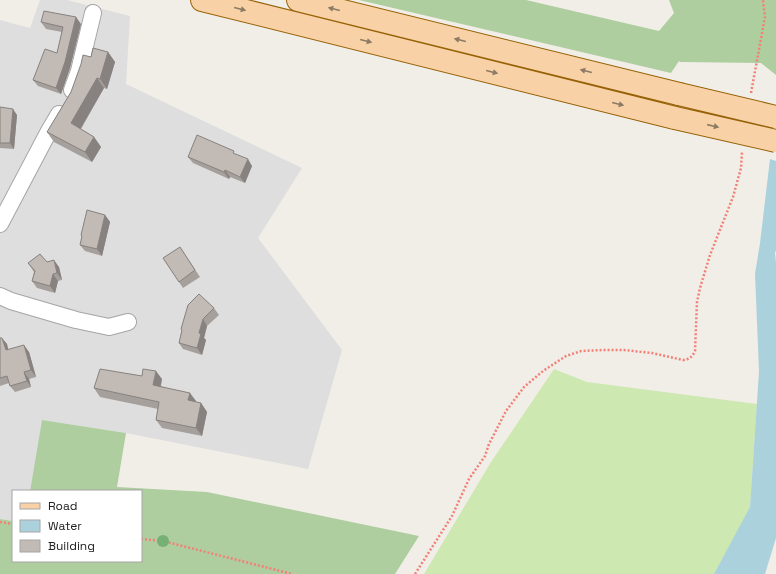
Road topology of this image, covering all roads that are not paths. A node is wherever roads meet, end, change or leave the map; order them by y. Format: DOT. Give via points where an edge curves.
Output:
graph roads {
  1 [pos="202,0"];
  2 [pos="298,0"];
  3 [pos="93,13"];
  4 [pos="776,117"];
  5 [pos="776,141"];
  6 [pos="0,224"];
  7 [pos="0,296"];
  8 [pos="128,322"];
  1 -- 5 [label="main road, one-way, bridge"];
  4 -- 2 [label="main road, one-way, bridge"];
  3 -- 6 [label="street" via="79,71 69,99 49,131"];
  7 -- 8 [label="street" via="76,320 109,326"];
}
